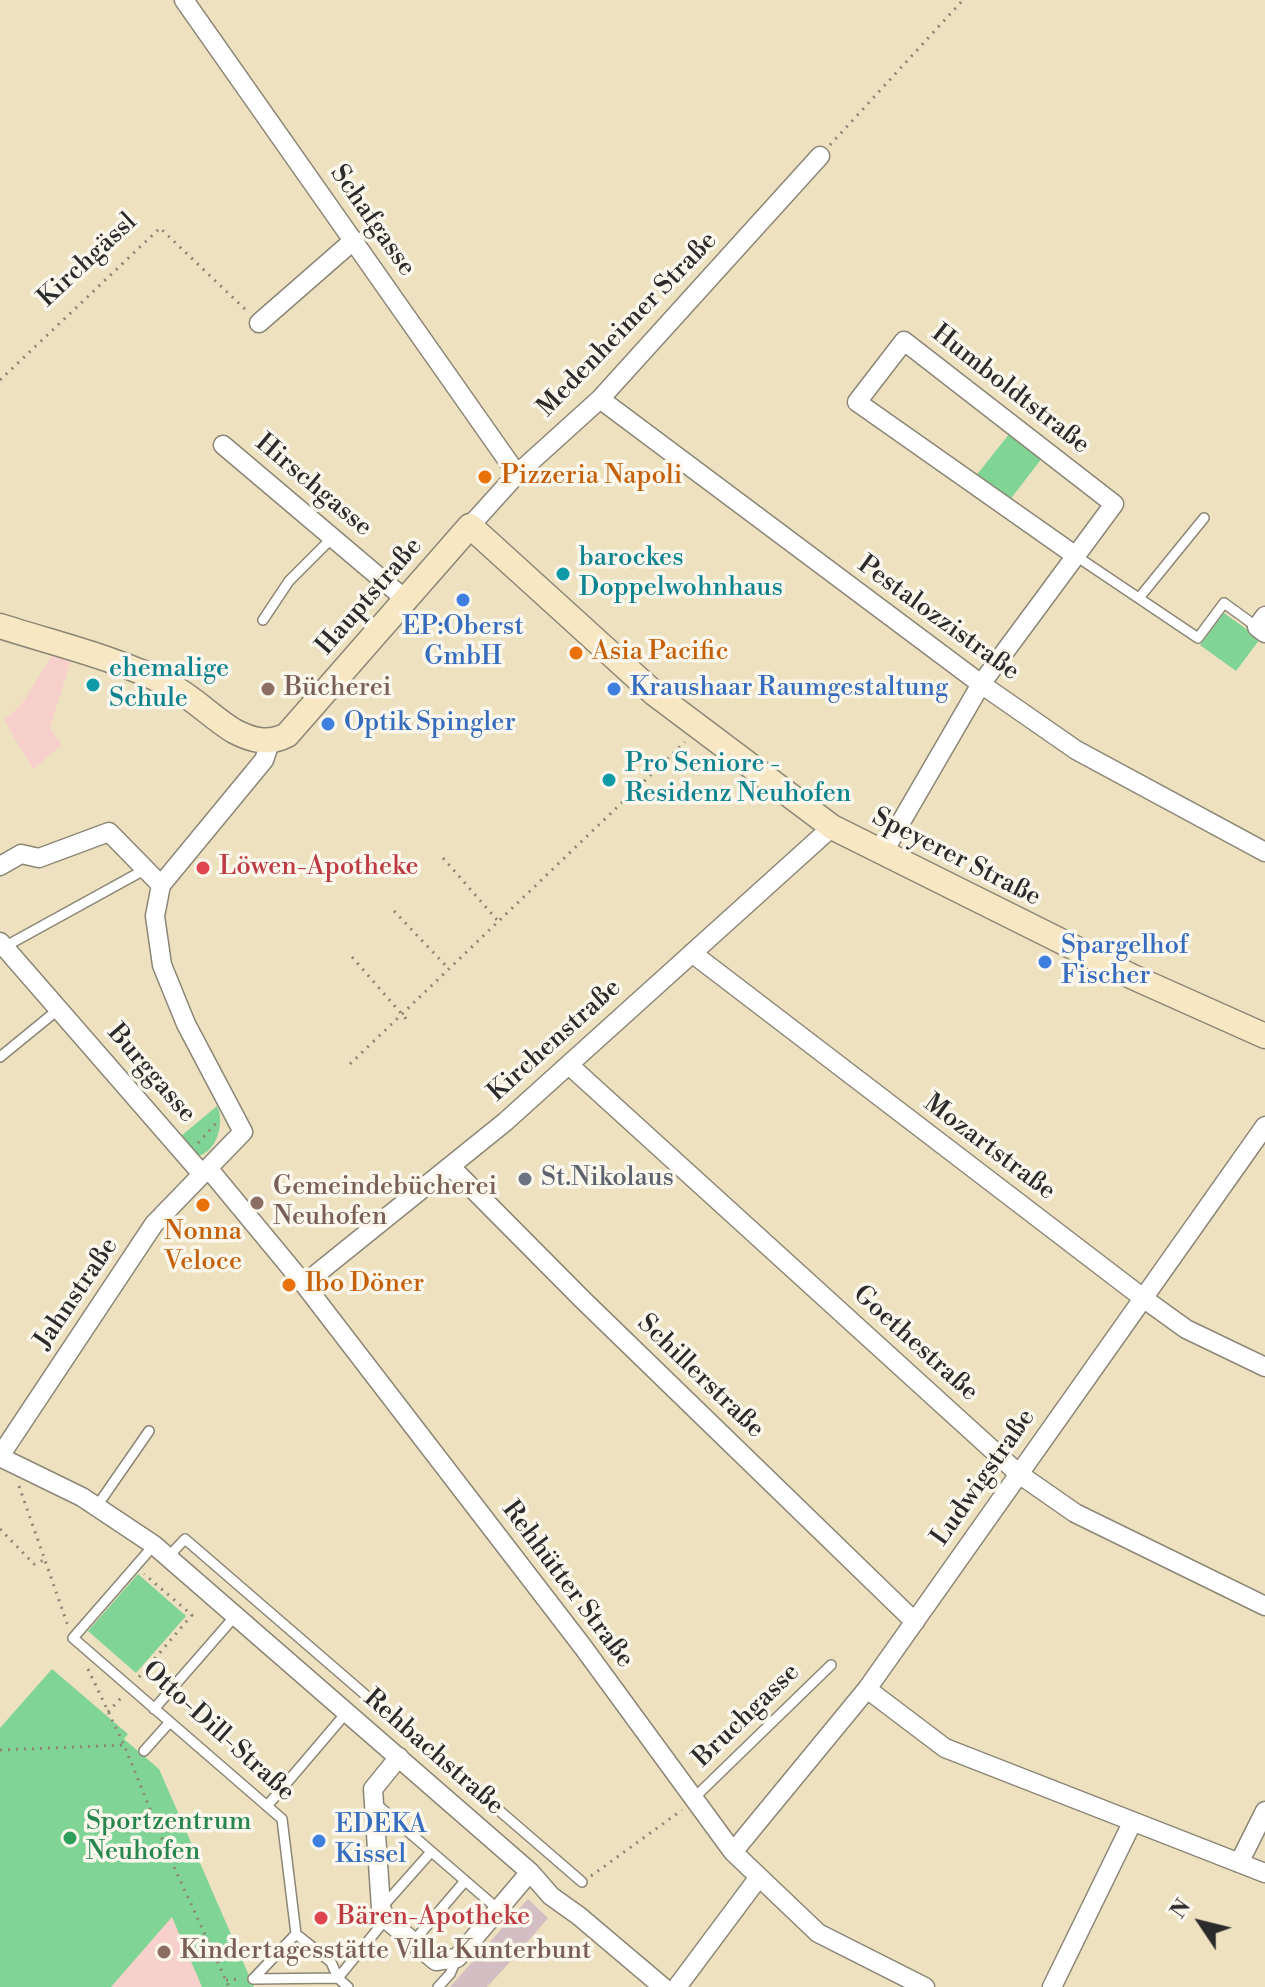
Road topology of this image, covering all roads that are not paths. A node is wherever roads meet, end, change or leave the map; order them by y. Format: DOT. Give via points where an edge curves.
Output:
graph roads {
  1 [pos="184,0"];
  2 [pos="820,156"];
  3 [pos="354,240"];
  4 [pos="259,323"];
  5 [pos="600,399"];
  6 [pos="223,445"];
  7 [pos="517,474"];
  8 [pos="1204,518"];
  9 [pos="470,526"];
  10 [pos="334,537"];
  11 [pos="1076,556"];
  12 [pos="1139,598"];
  13 [pos="405,599"];
  14 [pos="263,620"];
  15 [pos="1262,625"];
  16 [pos="0,626"];
  17 [pos="981,684"];
  18 [pos="271,740"];
  19 [pos="832,827"];
  20 [pos="1265,852"];
  21 [pos="883,853"];
  22 [pos="0,866"];
  23 [pos="144,870"];
  24 [pos="161,885"];
  25 [pos="3,944"];
  26 [pos="692,953"];
  27 [pos="60,1008"];
  28 [pos="1265,1036"];
  29 [pos="0,1057"];
  30 [pos="569,1065"];
  31 [pos="1265,1126"];
  32 [pos="451,1167"];
  33 [pos="205,1171"];
  34 [pos="304,1284"];
  35 [pos="1143,1298"];
  36 [pos="1265,1367"];
  37 [pos="149,1431"];
  38 [pos="0,1456"];
  39 [pos="1019,1474"];
  40 [pos="97,1506"];
  41 [pos="161,1551"];
  42 [pos="1265,1606"];
  43 [pos="236,1615"];
  44 [pos="915,1622"];
  45 [pos="831,1665"];
  46 [pos="867,1689"];
  47 [pos="154,1709"];
  48 [pos="347,1712"];
  49 [pos="169,1723"];
  50 [pos="144,1751"];
  51 [pos="399,1757"];
  52 [pos="693,1799"];
  53 [pos="374,1802"];
  54 [pos="267,1806"];
  55 [pos="1265,1811"];
  56 [pos="1132,1823"];
  57 [pos="431,1852"];
  58 [pos="733,1852"];
  59 [pos="1239,1863"];
  60 [pos="530,1872"];
  61 [pos="1265,1873"];
  62 [pos="759,1877"];
  63 [pos="465,1881"];
  64 [pos="582,1882"];
  65 [pos="499,1910"];
  66 [pos="383,1914"];
  67 [pos="296,1934"];
  68 [pos="413,1942"];
  69 [pos="457,1958"];
  70 [pos="338,1978"];
  71 [pos="643,1981"];
  72 [pos="348,1987"];
  73 [pos="438,1987"];
  74 [pos="663,1987"];
  75 [pos="677,1987"];
  76 [pos="925,1987"];
  77 [pos="1052,1987"];
  1 -- 3 [label="street, Schafgasse"];
  2 -- 5 [label="street, Medenheimer Straße"];
  3 -- 4 [label="street"];
  3 -- 7 [label="street, Schafgasse"];
  5 -- 7 [label="street, Medenheimer Straße"];
  5 -- 17 [label="street, Pestalozzistraße"];
  6 -- 10 [label="street, Hirschgasse"];
  7 -- 9 [label="street, Medenheimer Straße"];
  8 -- 12 [label="lane"];
  9 -- 13 [label="main road, Hauptstraße"];
  9 -- 19 [label="main road, Speyerer Straße" via="655,694"];
  10 -- 13 [label="street, Hirschgasse"];
  10 -- 14 [label="lane" via="289,581"];
  11 -- 11 [label="street, Humboldtstraße" via="1114,504 904,341 857,402"];
  11 -- 12 [label="lane"];
  11 -- 17 [label="street"];
  12 -- 15 [label="lane" via="1198,638 1224,603"];
  13 -- 18 [label="main road, Hauptstraße" via="287,735"];
  16 -- 18 [label="main road" via="132,669 184,693 231,729"];
  17 -- 20 [label="street, Pestalozzistraße" via="1076,750"];
  17 -- 21 [label="street"];
  18 -- 24 [label="street, Hauptstraße" via="264,760"];
  19 -- 21 [label="main road, Speyerer Straße"];
  19 -- 26 [label="street, Kirchenstraße"];
  21 -- 28 [label="main road, Speyerer Straße"];
  22 -- 23 [label="street" via="21,854 39,858 109,832"];
  23 -- 24 [label="street"];
  23 -- 25 [label="lane"];
  24 -- 33 [label="street" via="155,916 162,965 186,1024 243,1132"];
  25 -- 27 [label="street, Burggasse"];
  26 -- 30 [label="street, Kirchenstraße"];
  26 -- 35 [label="street, Mozartstraße"];
  27 -- 29 [label="lane"];
  27 -- 33 [label="street, Burggasse"];
  30 -- 32 [label="street, Kirchenstraße"];
  30 -- 39 [label="street, Goethestraße"];
  31 -- 35 [label="street, Ludwigstraße"];
  32 -- 34 [label="street, Kirchenstraße"];
  32 -- 44 [label="street, Schillerstraße"];
  33 -- 34 [label="street, Rehhütter Straße"];
  33 -- 38 [label="street, Jahnstraße" via="154,1224"];
  34 -- 52 [label="street, Rehhütter Straße"];
  35 -- 36 [label="street, Mozartstraße" via="1186,1329"];
  35 -- 39 [label="street, Ludwigstraße"];
  37 -- 40 [label="lane"];
  38 -- 40 [label="street, Rehbachstraße"];
  39 -- 42 [label="street, Goethestraße" via="1075,1513"];
  39 -- 44 [label="street, Ludwigstraße"];
  40 -- 41 [label="street, Rehbachstraße"];
  41 -- 43 [label="street, Rehbachstraße"];
  41 -- 47 [label="lane, Otto-Dill-Straße" via="136,1566 73,1638"];
  41 -- 64 [label="lane, Rehbachstraße" via="185,1539"];
  43 -- 47 [label="lane"];
  43 -- 48 [label="street, Rehbachstraße"];
  44 -- 46 [label="street, Ludwigstraße"];
  45 -- 52 [label="lane, Bruchgasse"];
  46 -- 56 [label="street" via="945,1748"];
  46 -- 58 [label="street, Ludwigstraße"];
  47 -- 49 [label="lane, Otto-Dill-Straße"];
  48 -- 51 [label="street, Rehbachstraße"];
  48 -- 54 [label="lane"];
  49 -- 50 [label="lane"];
  49 -- 54 [label="lane, Otto-Dill-Straße"];
  51 -- 53 [label="street" via="373,1789"];
  51 -- 60 [label="street, Rehbachstraße"];
  52 -- 58 [label="street, Rehhütter Straße"];
  53 -- 57 [label="lane"];
  53 -- 66 [label="street"];
  54 -- 67 [label="lane, Otto-Dill-Straße" via="282,1819"];
  55 -- 59 [label="street"];
  56 -- 59 [label="street"];
  56 -- 77 [label="street"];
  57 -- 63 [label="lane"];
  57 -- 66 [label="lane"];
  58 -- 62 [label="street, Rehhütter Straße"];
  59 -- 61 [label="street"];
  60 -- 65 [label="street"];
  60 -- 71 [label="street, Rehbachstraße"];
  62 -- 75 [label="street"];
  62 -- 76 [label="street, Rehhütter Straße" via="818,1933"];
  63 -- 65 [label="lane"];
  63 -- 68 [label="lane"];
  65 -- 69 [label="street"];
  66 -- 68 [label="street"];
  66 -- 70 [label="lane"];
  67 -- 70 [label="lane" via="331,1962"];
  67 -- 70 [label="lane" via="253,1979"];
  68 -- 69 [label="street" via="436,1961"];
  69 -- 73 [label="lane"];
  70 -- 72 [label="lane"];
  71 -- 74 [label="street, Rehbachstraße"];
}
